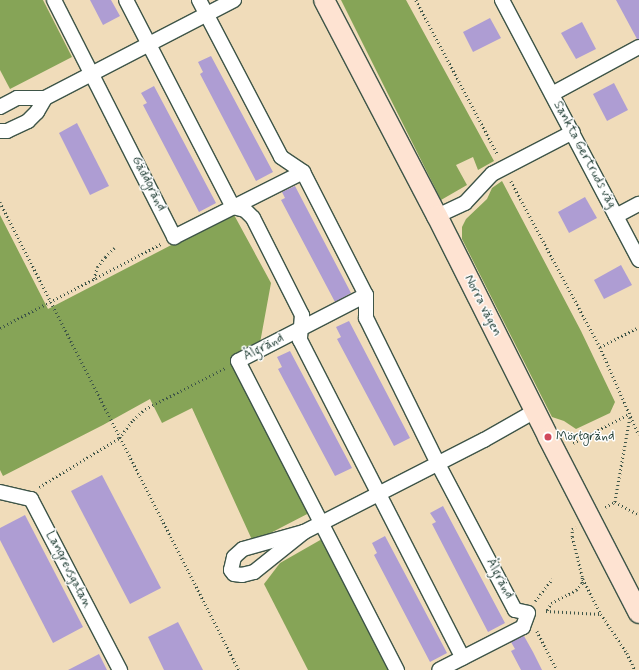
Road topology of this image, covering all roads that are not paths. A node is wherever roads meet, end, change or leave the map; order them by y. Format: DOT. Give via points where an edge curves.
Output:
graph roads {
  1 [pos="54,0"];
  2 [pos="126,0"];
  3 [pos="199,0"];
  4 [pos="234,0"];
  5 [pos="324,0"];
  6 [pos="502,0"];
  7 [pos="206,14"];
  8 [pos="149,44"];
  9 [pos="639,47"];
  10 [pos="92,74"];
  11 [pos="552,94"];
  12 [pos="45,98"];
  13 [pos="0,107"];
  14 [pos="0,131"];
  15 [pos="573,132"];
  16 [pos="303,172"];
  17 [pos="639,204"];
  18 [pos="233,207"];
  19 [pos="438,216"];
  20 [pos="616,216"];
  21 [pos="639,260"];
  22 [pos="366,295"];
  23 [pos="302,329"];
  24 [pos="536,411"];
  25 [pos="438,464"];
  26 [pos="0,492"];
  27 [pos="380,494"];
  28 [pos="322,523"];
  29 [pos="304,532"];
  30 [pos="639,613"];
  31 [pos="463,658"];
  32 [pos="120,670"];
  33 [pos="397,670"];
  34 [pos="440,670"];
  1 -- 10 [label="street, Gäddgränd"];
  2 -- 8 [label="street"];
  3 -- 7 [label="street"];
  4 -- 7 [label="street"];
  5 -- 19 [label="street, Norra vägen"];
  6 -- 11 [label="street, Sankta Gertruds väg"];
  7 -- 8 [label="street"];
  7 -- 16 [label="street" via="281,157"];
  8 -- 10 [label="street"];
  8 -- 18 [label="street"];
  9 -- 11 [label="street, Sankta Gertruds väg"];
  10 -- 12 [label="street"];
  10 -- 18 [label="street, Gäddgränd" via="174,237"];
  11 -- 15 [label="street, Sankta Gertruds väg"];
  12 -- 13 [label="street" via="17,98"];
  12 -- 14 [label="street" via="28,121 7,131"];
  15 -- 19 [label="street" via="504,168 484,181 465,203"];
  15 -- 20 [label="street, Sankta Gertruds väg"];
  16 -- 18 [label="street"];
  16 -- 22 [label="street"];
  17 -- 20 [label="street, Sankta Gertruds väg"];
  18 -- 23 [label="street" via="245,210 253,218 302,315"];
  19 -- 24 [label="street, Norra vägen"];
  20 -- 21 [label="street, Sankta Gertruds väg"];
  22 -- 23 [label="street, Ålgränd"];
  22 -- 25 [label="street, Ålgränd" via="366,318"];
  23 -- 27 [label="street, Ålgränd" via="300,340"];
  23 -- 28 [label="street, Ålgränd" via="238,361"];
  24 -- 25 [label="street"];
  24 -- 30 [label="street, Norra vägen"];
  25 -- 27 [label="street"];
  25 -- 31 [label="street, Ålgränd" via="515,610 528,613 523,627"];
  26 -- 32 [label="street, Langrevsgatan" via="31,499"];
  27 -- 28 [label="street"];
  27 -- 31 [label="street, Ålgränd"];
  28 -- 29 [label="street"];
  28 -- 33 [label="street, Ålgränd"];
  29 -- 29 [label="street" via="243,549 234,557 231,570 234,574 242,575 254,572"];
  31 -- 34 [label="street"];
}
